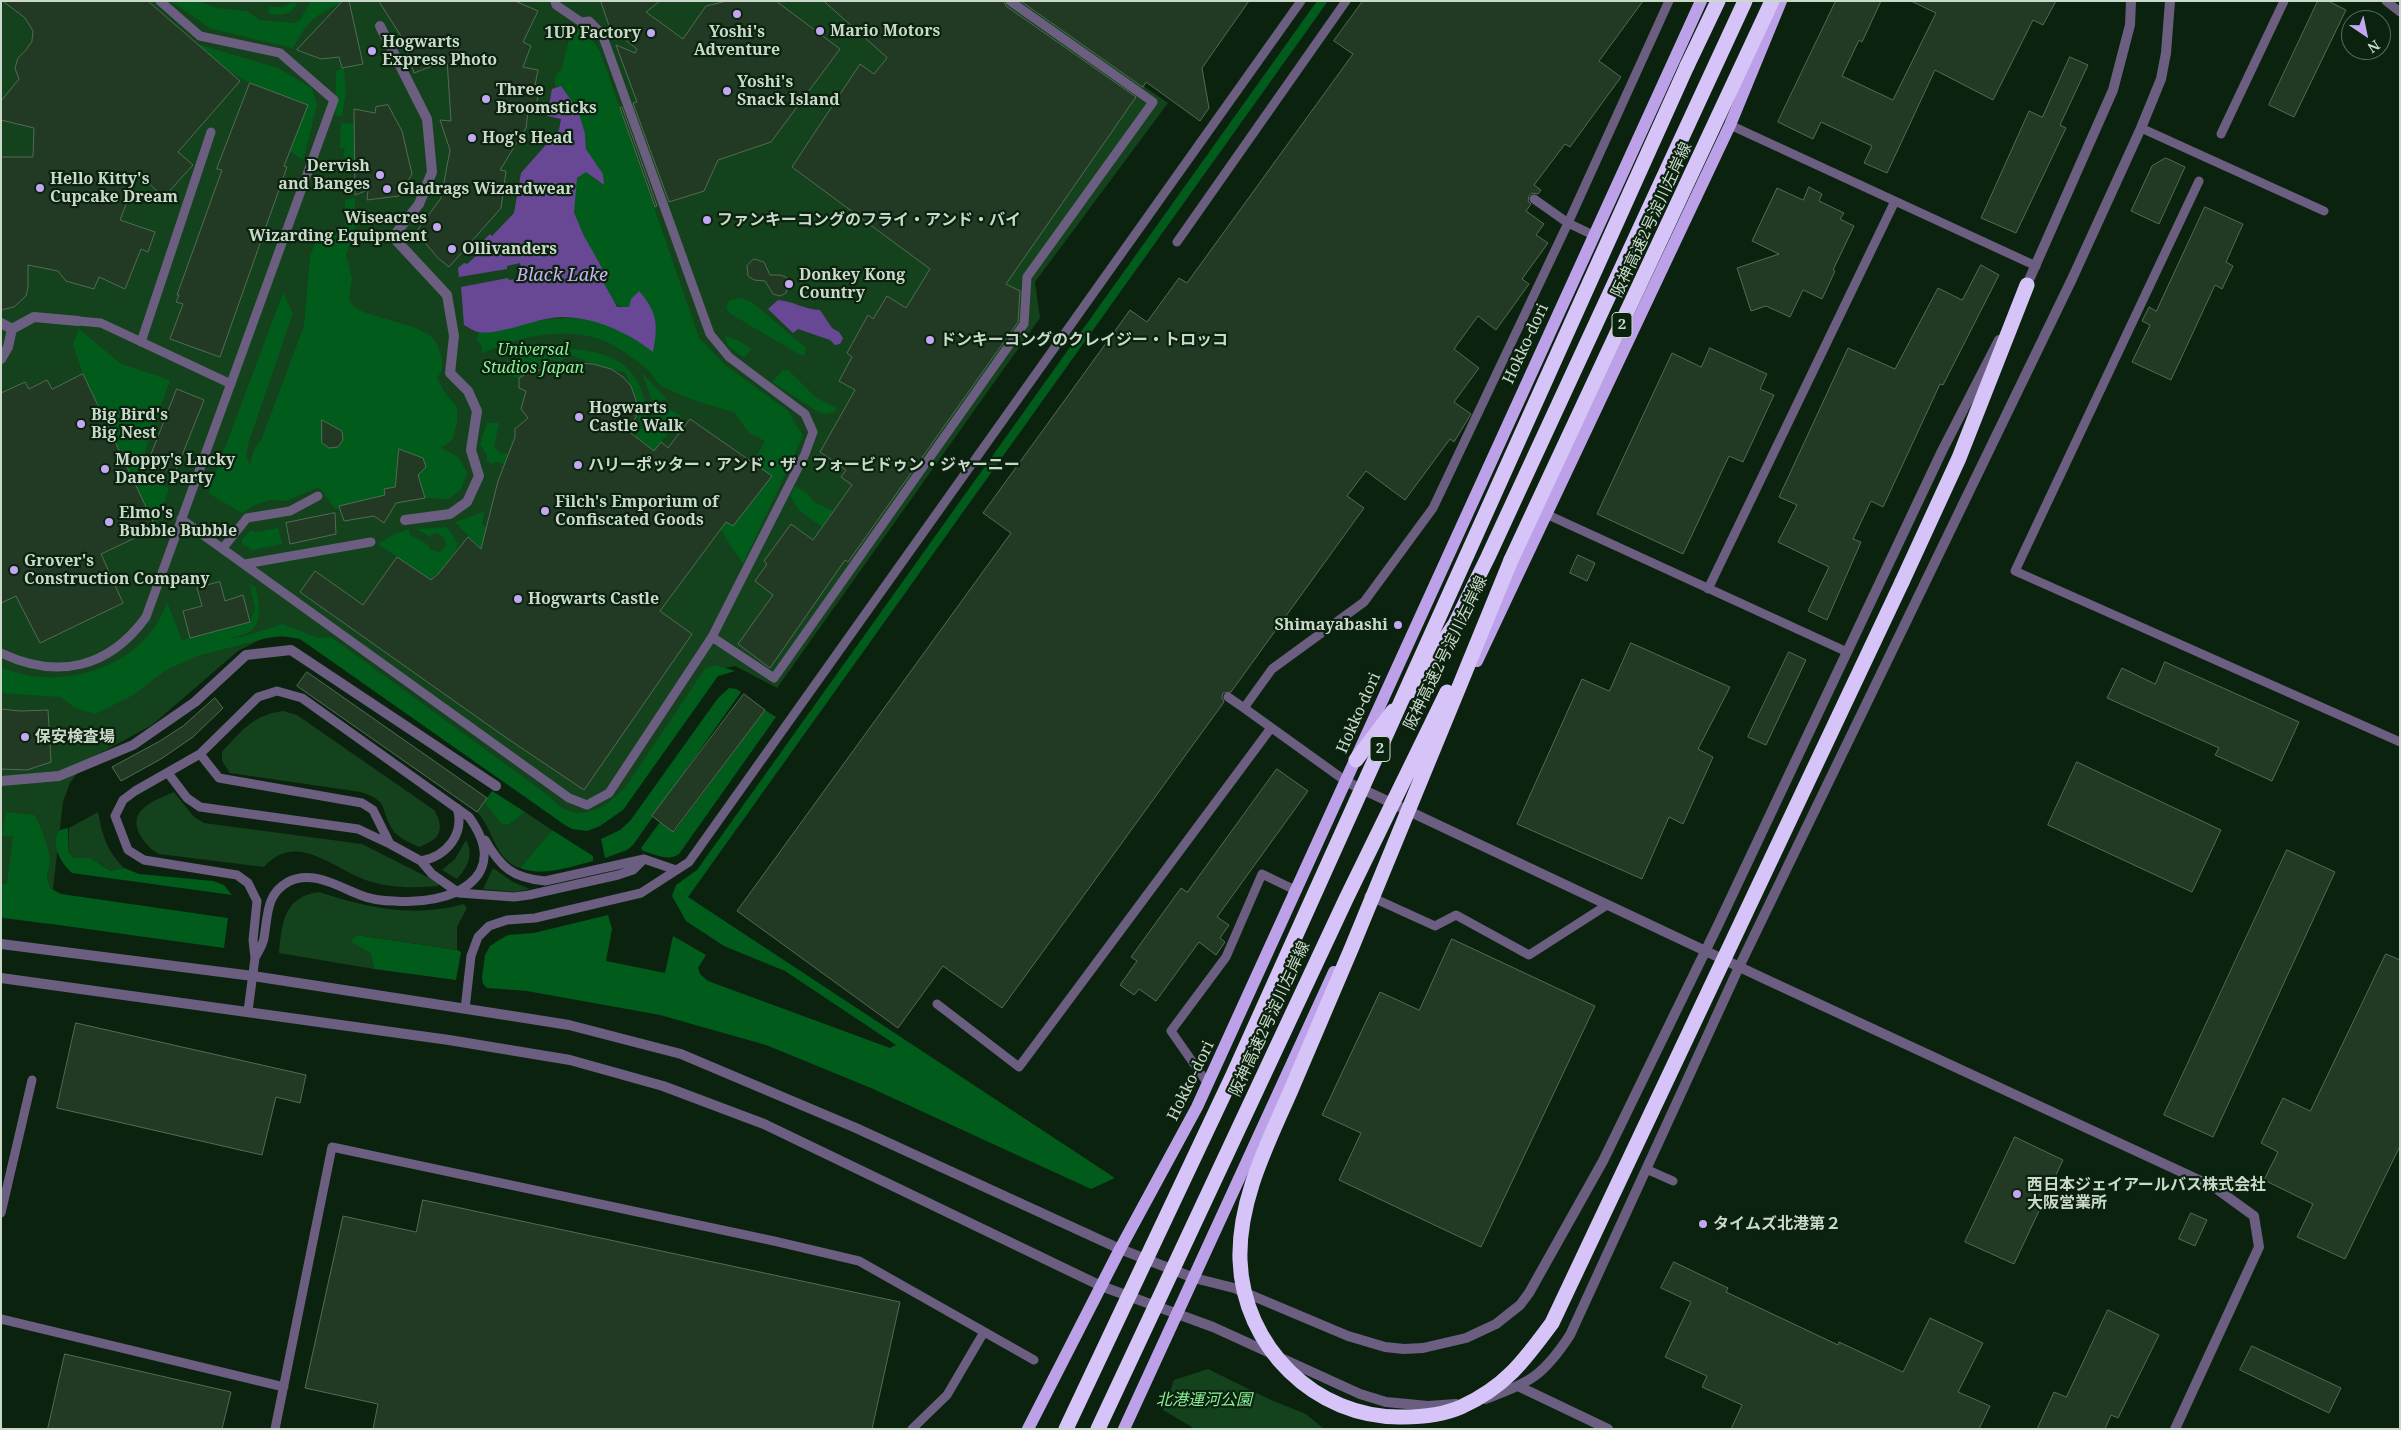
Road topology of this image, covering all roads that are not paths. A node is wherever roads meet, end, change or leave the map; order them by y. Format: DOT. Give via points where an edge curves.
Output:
graph roads {
  1 [pos="160,1"];
  2 [pos="554,1"];
  3 [pos="1010,1"];
  4 [pos="1301,1"];
  5 [pos="1346,1"];
  6 [pos="1668,1"];
  7 [pos="1701,1"];
  8 [pos="1718,1"];
  9 [pos="1745,1"];
  10 [pos="1772,1"];
  11 [pos="1780,1"];
  12 [pos="2132,1"];
  13 [pos="2170,1"];
  14 [pos="2284,1"];
  15 [pos="2386,1"];
  16 [pos="2400,12"];
  17 [pos="380,26"];
  18 [pos="1732,90"];
  19 [pos="1730,125"];
  20 [pos="2141,128"];
  21 [pos="211,132"];
  22 [pos="2221,134"];
  23 [pos="2199,181"];
  24 [pos="1534,199"];
  25 [pos="1895,201"];
  26 [pos="2324,211"];
  27 [pos="1568,223"];
  28 [pos="1594,235"];
  29 [pos="1177,242"];
  30 [pos="2036,266"];
  31 [pos="2027,285"];
  32 [pos="78,321"];
  33 [pos="1,324"];
  34 [pos="12,328"];
  35 [pos="141,342"];
  36 [pos="1,359"];
  37 [pos="231,384"];
  38 [pos="318,496"];
  39 [pos="1546,514"];
  40 [pos="181,519"];
  41 [pos="405,520"];
  42 [pos="372,542"];
  43 [pos="223,548"];
  44 [pos="1511,560"];
  45 [pos="245,564"];
  46 [pos="1708,589"];
  47 [pos="712,637"];
  48 [pos="1845,651"];
  49 [pos="1,653"];
  50 [pos="1228,697"];
  51 [pos="1244,708"];
  52 [pos="1271,728"];
  53 [pos="2400,742"];
  54 [pos="200,754"];
  55 [pos="1356,760"];
  56 [pos="168,773"];
  57 [pos="1,780"];
  58 [pos="1347,782"];
  59 [pos="496,786"];
  60 [pos="457,808"];
  61 [pos="1407,810"];
  62 [pos="480,832"];
  63 [pos="390,844"];
  64 [pos="644,860"];
  65 [pos="421,861"];
  66 [pos="676,870"];
  67 [pos="1297,891"];
  68 [pos="459,893"];
  69 [pos="1368,896"];
  70 [pos="1608,905"];
  71 [pos="1,944"];
  72 [pos="1705,951"];
  73 [pos="255,958"];
  74 [pos="1739,967"];
  75 [pos="253,976"];
  76 [pos="1,978"];
  77 [pos="937,1004"];
  78 [pos="465,1009"];
  79 [pos="248,1011"];
  80 [pos="32,1080"];
  81 [pos="1208,1084"];
  82 [pos="1646,1169"];
  83 [pos="1673,1181"];
  84 [pos="1,1213"];
  85 [pos="1120,1250"];
  86 [pos="1194,1278"];
  87 [pos="1101,1286"];
  88 [pos="1178,1314"];
  89 [pos="1,1320"];
  90 [pos="984,1332"];
  91 [pos="1034,1360"];
  92 [pos="284,1387"];
  93 [pos="1520,1387"];
  94 [pos="274,1429"];
  95 [pos="912,1429"];
  96 [pos="1028,1429"];
  97 [pos="1066,1429"];
  98 [pos="1098,1429"];
  99 [pos="1124,1429"];
  100 [pos="1608,1429"];
  101 [pos="2176,1429"];
  1 -- 37 [label="lane" via="200,36 280,53 334,100"];
  2 -- 47 [label="lane" via="581,22 589,21 602,34 710,334 729,357 805,414 813,432 805,454"];
  3 -- 47 [label="lane" via="1153,102 1027,277 1024,324 774,678"];
  4 -- 66 [label="lane" via="689,862"];
  5 -- 29 [label="lane"];
  6 -- 27 [label="lane"];
  7 -- 28 [label="main road, Hokko-dori"];
  8 -- 97 [label="highway, 阪神高速2号淀川左岸線 / 2, bridge" via="1233,1075"];
  9 -- 55 [label="highway" via="1455,624 1420,677"];
  10 -- 18 [label="highway, 阪神高速2号淀川左岸線 / 2"];
  11 -- 18 [label="highway"];
  11 -- 19 [label="main road"];
  12 -- 30 [label="street" via="2130,25 2113,90"];
  13 -- 20 [label="street" via="2163,71"];
  14 -- 22 [label="lane"];
  15 -- 16 [label="lane"];
  17 -- 41 [label="street" via="427,119 432,172 419,204 393,238 447,296 454,336 450,373 468,391 477,411 471,450 479,476 467,502 450,514"];
  18 -- 44 [label="highway, 阪神高速2号淀川左岸線 / 2"];
  19 -- 25 [label="lane"];
  19 -- 39 [label="main road"];
  20 -- 26 [label="lane"];
  20 -- 74 [label="street" via="2072,279"];
  21 -- 35 [label="lane"];
  23 -- 53 [label="lane" via="2015,571"];
  24 -- 27 [label="lane"];
  25 -- 30 [label="lane"];
  25 -- 46 [label="lane"];
  27 -- 28 [label="lane"];
  27 -- 51 [label="lane" via="1433,508 1364,602 1272,669"];
  28 -- 55 [label="main road, Hokko-dori"];
  30 -- 31 [label="street"];
  31 -- 44 [label="highway, 2, bridge" via="1959,458 1552,1323 1522,1365 1492,1390 1459,1408 1424,1417 1391,1418 1326,1400 1298,1381 1271,1352 1244,1297 1240,1261 1242,1225 1266,1147"];
  31 -- 48 [label="street"];
  32 -- 34 [label="street" via="34,317"];
  32 -- 35 [label="lane" via="102,323"];
  33 -- 34 [label="street"];
  34 -- 36 [label="street" via="8,347"];
  35 -- 37 [label="lane"];
  37 -- 40 [label="lane"];
  38 -- 43 [label="lane" via="290,511 247,518"];
  39 -- 46 [label="lane"];
  39 -- 61 [label="main road"];
  40 -- 43 [label="lane"];
  40 -- 49 [label="lane" via="146,617 129,639 116,649 93,660 69,666 36,665"];
  42 -- 45 [label="lane"];
  43 -- 45 [label="lane"];
  44 -- 98 [label="highway, 阪神高速2号淀川左岸線 / 2, bridge" via="1346,899"];
  45 -- 47 [label="lane" via="569,798 587,805 609,793"];
  46 -- 48 [label="lane"];
  48 -- 72 [label="street"];
  50 -- 51 [label="lane"];
  51 -- 52 [label="lane"];
  52 -- 58 [label="lane"];
  52 -- 77 [label="lane" via="1019,1067"];
  54 -- 56 [label="lane"];
  54 -- 60 [label="lane" via="258,697 277,691 302,698"];
  54 -- 63 [label="lane" via="219,778 362,803 373,810"];
  55 -- 58 [label="main road, Hokko-dori"];
  56 -- 63 [label="lane" via="187,798 200,808 358,829"];
  56 -- 73 [label="lane" via="123,800 114,816 119,833 128,850 144,860 237,876 248,883 257,901 253,940"];
  57 -- 59 [label="street" via="59,776 133,745 195,702 246,655 291,650"];
  58 -- 61 [label="street"];
  58 -- 67 [label="main road, Hokko-dori"];
  60 -- 62 [label="lane"];
  60 -- 65 [label="lane" via="458,829 453,843 433,858"];
  61 -- 69 [label="main road"];
  61 -- 70 [label="street"];
  62 -- 64 [label="lane" via="503,866 524,878 546,881"];
  62 -- 68 [label="lane" via="485,847 482,864 471,884"];
  63 -- 65 [label="lane"];
  64 -- 66 [label="lane"];
  64 -- 68 [label="lane" via="633,870 618,875 529,895"];
  65 -- 68 [label="lane" via="432,874"];
  66 -- 78 [label="lane" via="641,893 489,926 478,937 471,956"];
  67 -- 81 [label="main road, Hokko-dori"];
  67 -- 81 [label="lane" via="1262,874 1226,957 1171,1031"];
  68 -- 73 [label="lane" via="431,901 394,902 362,896 330,881 304,878 290,881 277,889 268,904 264,940"];
  69 -- 70 [label="lane" via="1435,926 1456,915 1529,955"];
  69 -- 86 [label="main road"];
  70 -- 72 [label="street"];
  71 -- 75 [label="street"];
  72 -- 74 [label="street"];
  72 -- 86 [label="street" via="1594,1178 1529,1293 1496,1324 1466,1338 1440,1345 1404,1349 1385,1347 1348,1336 1234,1288"];
  73 -- 75 [label="lane"];
  74 -- 82 [label="street"];
  74 -- 101 [label="street" via="2214,1187 2254,1216 2259,1247"];
  75 -- 78 [label="street"];
  75 -- 79 [label="lane"];
  76 -- 79 [label="street"];
  78 -- 85 [label="street" via="569,1026 681,1054 856,1128"];
  79 -- 87 [label="street" via="570,1060 663,1086 764,1124"];
  80 -- 84 [label="lane"];
  81 -- 85 [label="main road, Hokko-dori"];
  82 -- 83 [label="lane"];
  82 -- 93 [label="street" via="1570,1334 1551,1363"];
  85 -- 86 [label="street"];
  85 -- 87 [label="main road, Hokko-dori"];
  86 -- 88 [label="main road"];
  87 -- 88 [label="street"];
  87 -- 96 [label="main road, Hokko-dori"];
  88 -- 93 [label="street" via="1360,1394 1386,1402 1428,1406 1479,1401"];
  88 -- 99 [label="main road"];
  89 -- 92 [label="lane"];
  90 -- 91 [label="lane"];
  90 -- 92 [label="lane" via="859,1261 332,1147"];
  90 -- 95 [label="lane" via="947,1395"];
  92 -- 94 [label="lane"];
  93 -- 100 [label="street"];
}
